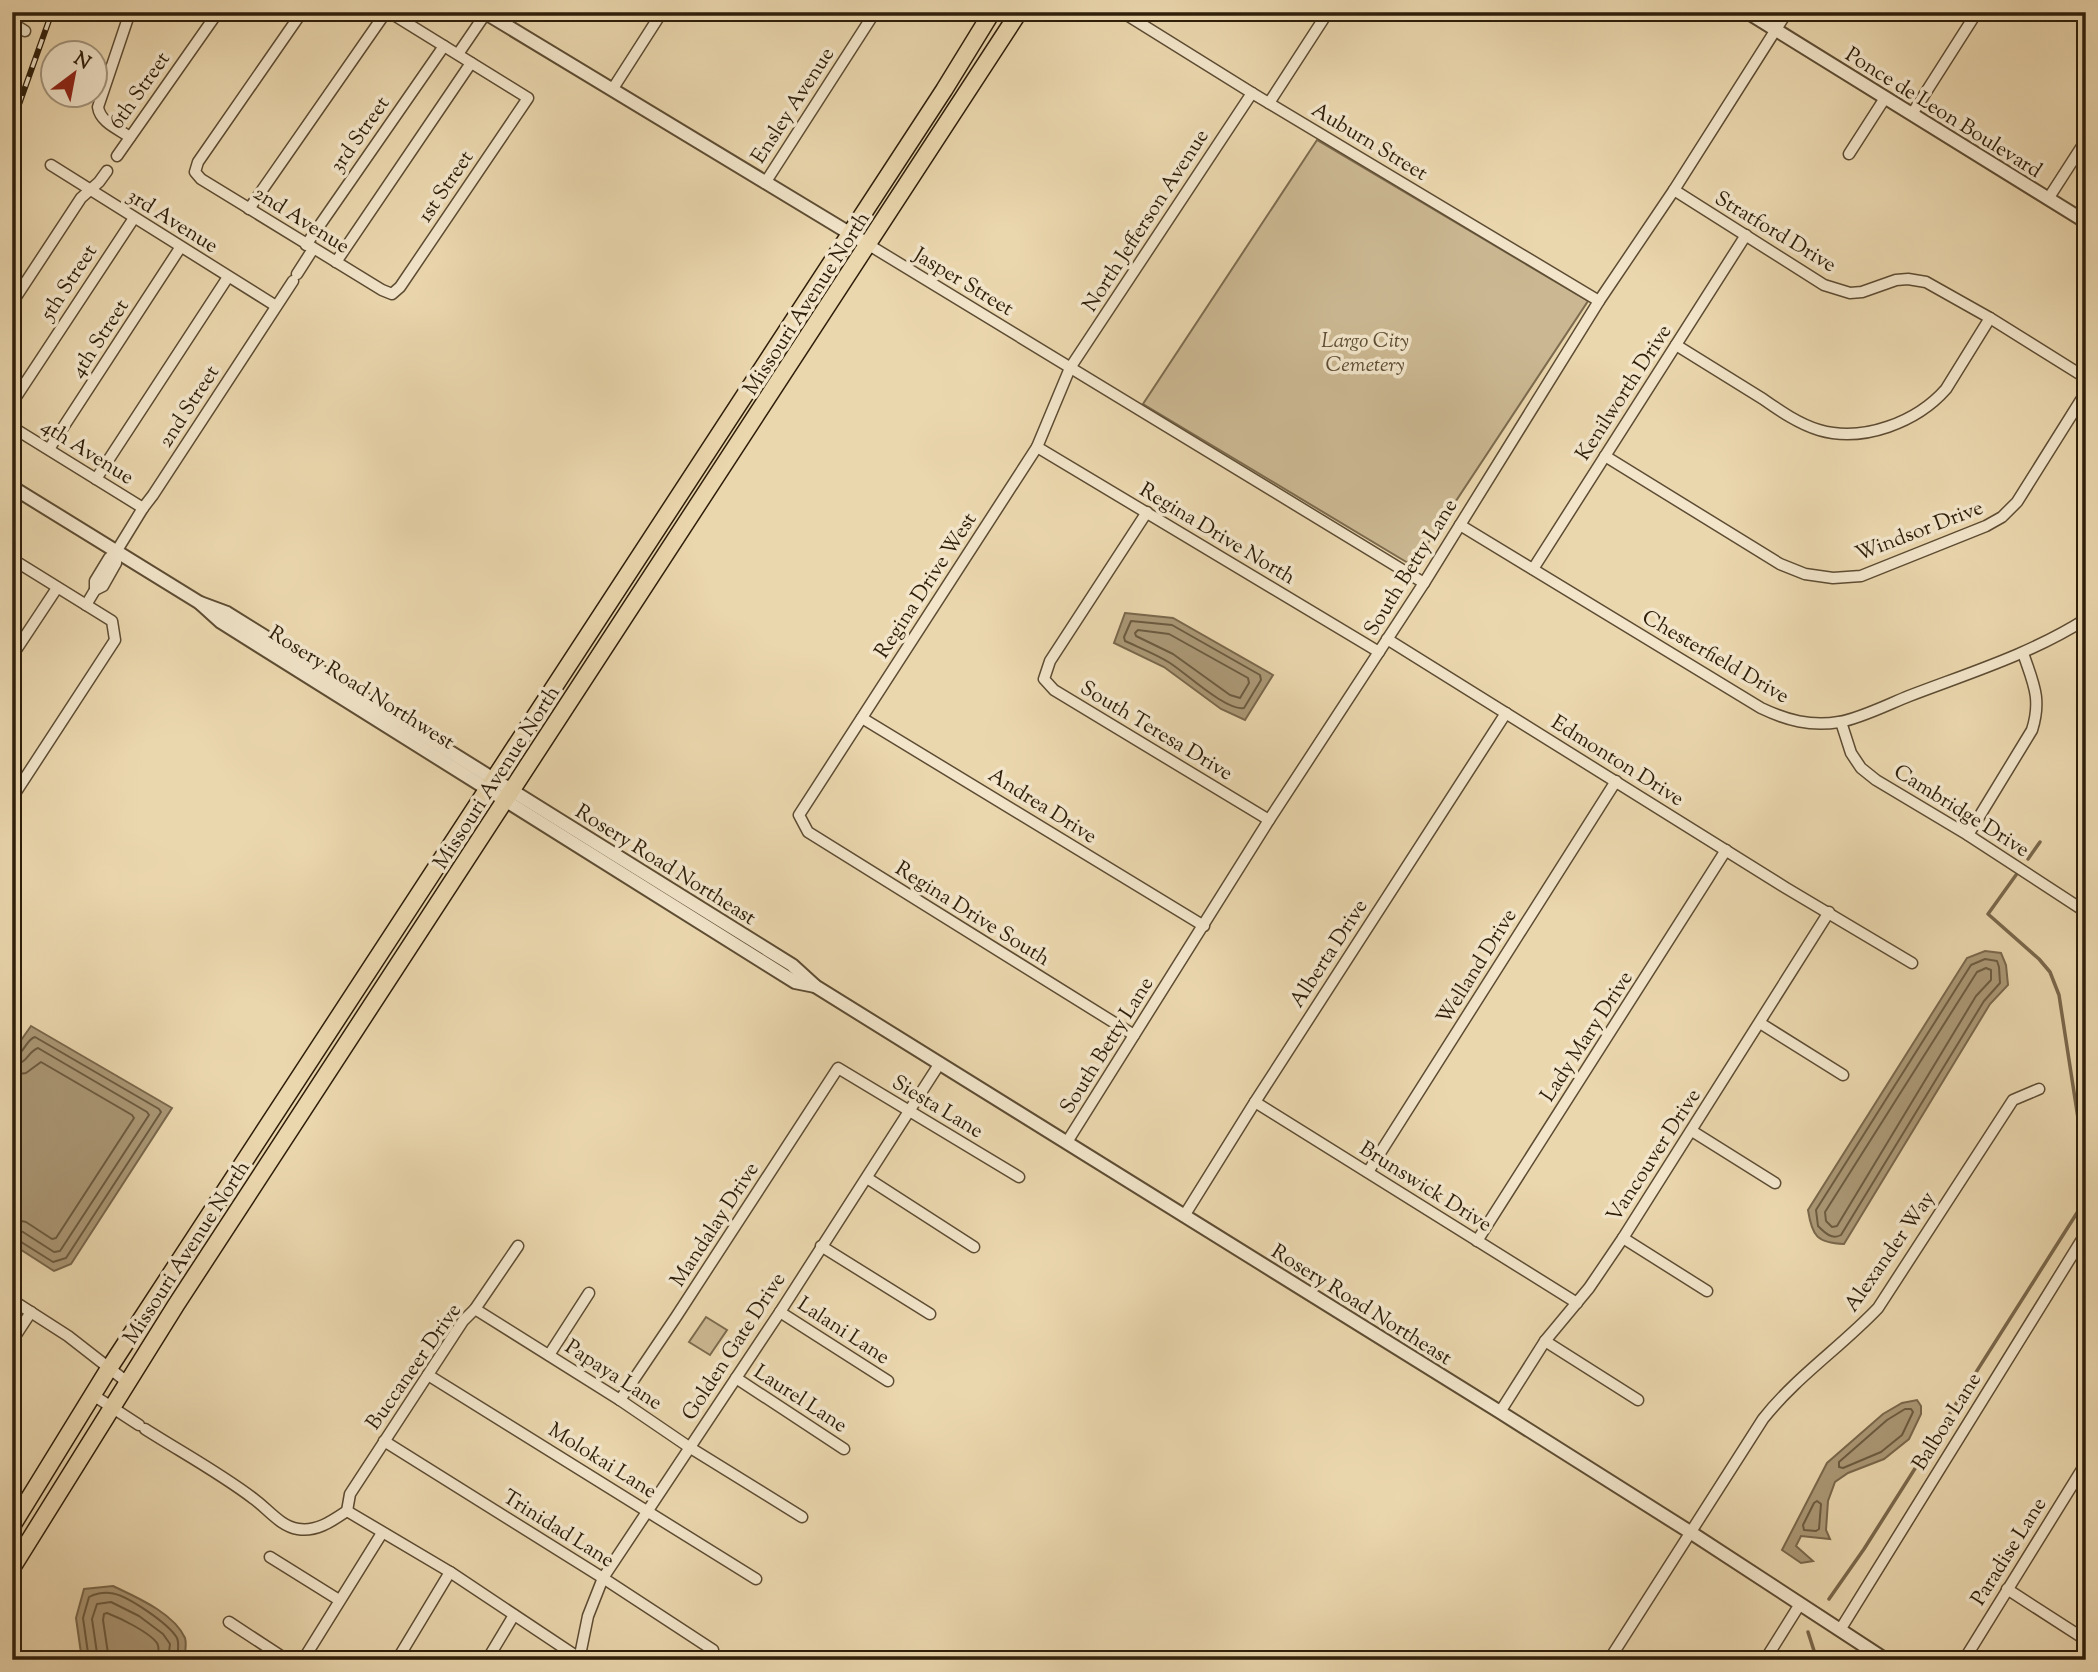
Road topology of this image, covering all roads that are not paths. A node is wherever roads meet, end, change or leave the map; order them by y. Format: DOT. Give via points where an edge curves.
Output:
graph roads {
  1 [pos="130,12"];
  2 [pos="218,12"];
  3 [pos="302,12"];
  4 [pos="388,12"];
  5 [pos="662,12"];
  6 [pos="875,12"];
  7 [pos="992,12"];
  8 [pos="1019,12"];
  9 [pos="1122,12"];
  10 [pos="1328,12"];
  11 [pos="1747,12"];
  12 [pos="1787,12"];
  13 [pos="1978,12"];
  14 [pos="485,13"];
  15 [pos="12,23"];
  16 [pos="1776,30"];
  17 [pos="25,31"];
  18 [pos="444,46"];
  19 [pos="458,54"];
  20 [pos="471,63"];
  21 [pos="612,90"];
  22 [pos="1252,93"];
  23 [pos="1885,98"];
  24 [pos="1269,103"];
  25 [pos="1912,114"];
  26 [pos="130,137"];
  27 [pos="2086,140"];
  28 [pos="1849,154"];
  29 [pos="117,156"];
  30 [pos="51,166"];
  31 [pos="107,171"];
  32 [pos="765,183"];
  33 [pos="89,190"];
  34 [pos="1674,190"];
  35 [pos="2048,199"];
  36 [pos="249,209"];
  37 [pos="134,218"];
  38 [pos="2086,222"];
  39 [pos="849,233"];
  40 [pos="1746,235"];
  41 [pos="869,245"];
  42 [pos="309,247"];
  43 [pos="180,248"];
  44 [pos="336,262"];
  45 [pos="228,277"];
  46 [pos="392,294"];
  47 [pos="1599,301"];
  48 [pos="12,303"];
  49 [pos="276,306"];
  50 [pos="1990,318"];
  51 [pos="1676,345"];
  52 [pos="1070,368"];
  53 [pos="2086,378"];
  54 [pos="2086,392"];
  55 [pos="12,403"];
  56 [pos="730,418"];
  57 [pos="12,427"];
  58 [pos="1037,447"];
  59 [pos="49,449"];
  60 [pos="1605,456"];
  61 [pos="96,479"];
  62 [pos="12,486"];
  63 [pos="671,507"];
  64 [pos="143,508"];
  65 [pos="1147,512"];
  66 [pos="1460,525"];
  67 [pos="683,529"];
  68 [pos="116,552"];
  69 [pos="12,559"];
  70 [pos="1533,569"];
  71 [pos="1424,583"];
  72 [pos="57,588"];
  73 [pos="200,603"];
  74 [pos="86,605"];
  75 [pos="2086,620"];
  76 [pos="617,630"];
  77 [pos="1387,639"];
  78 [pos="1379,652"];
  79 [pos="2023,653"];
  80 [pos="12,656"];
  81 [pos="311,678"];
  82 [pos="376,705"];
  83 [pos="1506,713"];
  84 [pos="862,718"];
  85 [pos="1841,722"];
  86 [pos="1616,781"];
  87 [pos="490,784"];
  88 [pos="509,796"];
  89 [pos="12,798"];
  90 [pos="799,816"];
  91 [pos="1269,820"];
  92 [pos="1968,835"];
  93 [pos="1727,850"];
  94 [pos="1829,912"];
  95 [pos="2086,912"];
  96 [pos="1204,926"];
  97 [pos="1912,963"];
  98 [pos="366,973"];
  99 [pos="1760,1023"];
  100 [pos="1134,1035"];
  101 [pos="940,1063"];
  102 [pos="838,1068"];
  103 [pos="1843,1075"];
  104 [pos="319,1087"];
  105 [pos="291,1089"];
  106 [pos="2039,1089"];
  107 [pos="1255,1102"];
  108 [pos="910,1111"];
  109 [pos="297,1121"];
  110 [pos="1692,1131"];
  111 [pos="1067,1142"];
  112 [pos="1368,1172"];
  113 [pos="1019,1177"];
  114 [pos="867,1178"];
  115 [pos="1775,1183"];
  116 [pos="1184,1216"];
  117 [pos="2086,1233"];
  118 [pos="1623,1238"];
  119 [pos="1477,1241"];
  120 [pos="518,1246"];
  121 [pos="821,1247"];
  122 [pos="974,1247"];
  123 [pos="1707,1291"];
  124 [pos="589,1293"];
  125 [pos="12,1300"];
  126 [pos="1577,1303"];
  127 [pos="475,1310"];
  128 [pos="31,1312"];
  129 [pos="780,1312"];
  130 [pos="930,1314"];
  131 [pos="12,1341"];
  132 [pos="1545,1341"];
  133 [pos="549,1355"];
  134 [pos="108,1370"];
  135 [pos="428,1375"];
  136 [pos="736,1378"];
  137 [pos="888,1381"];
  138 [pos="127,1382"];
  139 [pos="93,1395"];
  140 [pos="621,1400"];
  141 [pos="1638,1400"];
  142 [pos="111,1407"];
  143 [pos="1500,1412"];
  144 [pos="384,1441"];
  145 [pos="689,1447"];
  146 [pos="844,1449"];
  147 [pos="2086,1463"];
  148 [pos="32,1494"];
  149 [pos="647,1510"];
  150 [pos="347,1511"];
  151 [pos="802,1517"];
  152 [pos="12,1526"];
  153 [pos="1690,1532"];
  154 [pos="382,1533"];
  155 [pos="270,1557"];
  156 [pos="16,1562"];
  157 [pos="450,1572"];
  158 [pos="603,1578"];
  159 [pos="757,1579"];
  160 [pos="2007,1589"];
  161 [pos="339,1600"];
  162 [pos="1800,1604"];
  163 [pos="514,1615"];
  164 [pos="229,1622"];
  165 [pos="1840,1630"];
  166 [pos="2086,1640"];
  167 [pos="713,1650"];
  168 [pos="580,1659"];
  169 [pos="287,1660"];
  170 [pos="303,1660"];
  171 [pos="397,1660"];
  172 [pos="487,1660"];
  173 [pos="1609,1660"];
  174 [pos="1765,1660"];
  175 [pos="1886,1660"];
  176 [pos="1964,1660"];
  1 -- 26 [label="street" via="98,107 104,119"];
  2 -- 26 [label="street, 6th Street"];
  3 -- 36 [label="street, 2nd Avenue" via="195,172"];
  4 -- 18 [label="street"];
  4 -- 36 [label="street"];
  5 -- 21 [label="street"];
  6 -- 32 [label="street, Ensley Avenue"];
  7 -- 39 [label="main road, Missouri Avenue North"];
  8 -- 41 [label="main road, Missouri Avenue North"];
  9 -- 22 [label="street, Auburn Street"];
  10 -- 24 [label="street"];
  11 -- 16 [label="street, Ponce de Leon Boulevard"];
  12 -- 16 [label="street, South Betty Lane"];
  13 -- 25 [label="street"];
  14 -- 19 [label="street"];
  14 -- 21 [label="street, Jasper Street"];
  15 -- 17 [label="street"];
  16 -- 23 [label="street, Ponce de Leon Boulevard"];
  16 -- 34 [label="street, South Betty Lane"];
  18 -- 19 [label="street"];
  18 -- 42 [label="street, 3rd Street"];
  19 -- 20 [label="street"];
  20 -- 44 [label="street"];
  20 -- 46 [label="street, 1st Street" via="528,98"];
  21 -- 32 [label="street, Jasper Street"];
  22 -- 24 [label="street, Auburn Street"];
  22 -- 52 [label="street, North Jefferson Avenue"];
  23 -- 25 [label="street, Ponce de Leon Boulevard"];
  23 -- 28 [label="street"];
  24 -- 47 [label="street, Auburn Street"];
  25 -- 35 [label="street, Ponce de Leon Boulevard"];
  26 -- 29 [label="street, 6th Street"];
  27 -- 35 [label="street"];
  30 -- 33 [label="street, 3rd Avenue"];
  31 -- 33 [label="street"];
  32 -- 39 [label="street, Jasper Street"];
  33 -- 37 [label="street, 3rd Avenue"];
  33 -- 48 [label="street"];
  34 -- 40 [label="street, Stratford Drive"];
  34 -- 47 [label="street, South Betty Lane"];
  35 -- 38 [label="street, Ponce de Leon Boulevard"];
  36 -- 42 [label="street, 2nd Avenue"];
  37 -- 43 [label="street, 3rd Avenue"];
  37 -- 55 [label="street, 5th Street"];
  39 -- 41 [label="street, Jasper Street"];
  39 -- 56 [label="main road, Missouri Avenue North"];
  40 -- 50 [label="street, Stratford Drive" via="1824,285 1850,293 1917,280"];
  40 -- 51 [label="street, Kenilworth Drive"];
  41 -- 52 [label="street, Jasper Street"];
  41 -- 67 [label="main road, Missouri Avenue North"];
  42 -- 44 [label="street, 2nd Avenue"];
  42 -- 49 [label="street, 2nd Street"];
  43 -- 45 [label="street, 3rd Avenue"];
  43 -- 59 [label="street, 4th Street"];
  44 -- 46 [label="street, 2nd Avenue"];
  45 -- 49 [label="street, 3rd Avenue"];
  45 -- 61 [label="street"];
  47 -- 66 [label="street, South Betty Lane"];
  49 -- 64 [label="street, 2nd Street"];
  50 -- 51 [label="street" via="1938,398 1910,418 1854,434 1820,431 1793,418"];
  50 -- 53 [label="street, Stratford Drive"];
  51 -- 60 [label="street, Kenilworth Drive"];
  52 -- 58 [label="street, Regina Drive West"];
  52 -- 71 [label="street, Jasper Street"];
  54 -- 60 [label="street, Windsor Drive" via="2003,517 1861,576 1833,578 1789,568"];
  56 -- 63 [label="main road, Missouri Avenue North"];
  56 -- 67 [label="main road" via="715,457 685,506"];
  57 -- 59 [label="street, 4th Avenue"];
  58 -- 65 [label="street, Regina Drive North"];
  58 -- 84 [label="street, Regina Drive West"];
  59 -- 61 [label="street, 4th Avenue"];
  60 -- 70 [label="street, Kenilworth Drive"];
  61 -- 64 [label="street, 4th Avenue"];
  62 -- 68 [label="street, Rosery Road Northwest"];
  63 -- 76 [label="main road" via="669,530 626,601"];
  63 -- 87 [label="main road, Missouri Avenue North"];
  64 -- 68 [label="street, 2nd Street"];
  65 -- 78 [label="street, Regina Drive North"];
  65 -- 91 [label="street, South Teresa Drive" via="1050,661 1044,679 1054,690"];
  66 -- 70 [label="street, Chesterfield Drive"];
  66 -- 71 [label="street, South Betty Lane"];
  67 -- 76 [label="main road, Missouri Avenue North"];
  68 -- 73 [label="street, Rosery Road Northwest"];
  68 -- 74 [label="street, 2nd Street" via="116,563 103,586"];
  69 -- 72 [label="street"];
  70 -- 85 [label="street, Chesterfield Drive" via="1761,709 1802,723"];
  71 -- 77 [label="street, South Betty Lane"];
  72 -- 74 [label="street"];
  72 -- 80 [label="street"];
  73 -- 81 [label="street, Rosery Road Northwest" via="221,622"];
  73 -- 82 [label="street, Rosery Road Northwest" via="227,612"];
  74 -- 89 [label="street" via="112,621 115,640"];
  75 -- 79 [label="street, Chesterfield Drive"];
  76 -- 88 [label="main road, Missouri Avenue North"];
  77 -- 78 [label="street, South Betty Lane"];
  77 -- 83 [label="street, Edmonton Drive"];
  78 -- 91 [label="street, South Betty Lane"];
  79 -- 85 [label="street, Chesterfield Drive"];
  79 -- 92 [label="street" via="2037,695 2035,722"];
  81 -- 82 [label="street" via="323,679 362,703"];
  81 -- 87 [label="street, Rosery Road Northwest"];
  82 -- 87 [label="street, Rosery Road Northwest"];
  83 -- 86 [label="street, Edmonton Drive"];
  83 -- 107 [label="street, Alberta Drive"];
  84 -- 90 [label="street, Regina Drive West"];
  84 -- 96 [label="street, Andrea Drive"];
  85 -- 92 [label="street, Cambridge Drive" via="1861,768"];
  86 -- 93 [label="street, Edmonton Drive"];
  86 -- 112 [label="street, Welland Drive"];
  87 -- 88 [label="street, Rosery Road Northeast"];
  87 -- 98 [label="main road, Missouri Avenue North"];
  88 -- 101 [label="street, Rosery Road Northeast" via="792,965 815,986"];
  88 -- 104 [label="main road, Missouri Avenue North"];
  90 -- 100 [label="street, Regina Drive South" via="818,839"];
  91 -- 96 [label="street, South Betty Lane"];
  92 -- 95 [label="street, Cambridge Drive"];
  93 -- 94 [label="street, Edmonton Drive"];
  93 -- 119 [label="street, Lady Mary Drive"];
  94 -- 97 [label="street, Edmonton Drive"];
  94 -- 99 [label="street, Vancouver Drive"];
  96 -- 100 [label="street, South Betty Lane"];
  98 -- 104 [label="main road" via="368,988 316,1072"];
  98 -- 105 [label="main road, Missouri Avenue North"];
  99 -- 103 [label="street"];
  99 -- 110 [label="street, Vancouver Drive"];
  100 -- 111 [label="street, South Betty Lane"];
  101 -- 108 [label="street, Golden Gate Drive"];
  101 -- 111 [label="street, Rosery Road Northeast"];
  102 -- 108 [label="street, Siesta Lane"];
  102 -- 140 [label="street, Mandalay Drive"];
  104 -- 109 [label="main road, Missouri Avenue North"];
  105 -- 109 [label="main road"];
  105 -- 134 [label="main road, Missouri Avenue North"];
  106 -- 153 [label="street, Alexander Way" via="2013,1100 1878,1308 1770,1409"];
  107 -- 112 [label="street, Brunswick Drive"];
  107 -- 116 [label="street, Alberta Drive"];
  108 -- 113 [label="street, Siesta Lane"];
  108 -- 114 [label="street, Golden Gate Drive"];
  109 -- 138 [label="main road, Missouri Avenue North"];
  110 -- 115 [label="street"];
  110 -- 118 [label="street, Vancouver Drive"];
  111 -- 116 [label="street, Rosery Road Northeast"];
  112 -- 119 [label="street, Brunswick Drive"];
  114 -- 121 [label="street, Golden Gate Drive"];
  114 -- 122 [label="street"];
  116 -- 143 [label="street, Rosery Road Northeast"];
  117 -- 165 [label="street, Balboa Lane"];
  118 -- 123 [label="street"];
  118 -- 126 [label="street, Vancouver Drive"];
  119 -- 126 [label="street, Brunswick Drive"];
  120 -- 127 [label="street, Buccaneer Drive"];
  121 -- 129 [label="street, Golden Gate Drive"];
  121 -- 130 [label="street"];
  124 -- 133 [label="street"];
  125 -- 128 [label="street"];
  126 -- 132 [label="street, Vancouver Drive"];
  127 -- 133 [label="street, Papaya Lane"];
  127 -- 135 [label="street, Buccaneer Drive"];
  128 -- 131 [label="street"];
  128 -- 134 [label="street"];
  129 -- 136 [label="street, Golden Gate Drive"];
  129 -- 137 [label="street, Lalani Lane"];
  132 -- 141 [label="street"];
  132 -- 143 [label="street, Vancouver Drive"];
  133 -- 140 [label="street, Papaya Lane"];
  134 -- 138 [label="street"];
  134 -- 139 [label="main road, Missouri Avenue North"];
  135 -- 144 [label="street, Buccaneer Drive"];
  135 -- 149 [label="street, Molokai Lane"];
  136 -- 145 [label="street, Golden Gate Drive"];
  136 -- 146 [label="street, Laurel Lane"];
  138 -- 142 [label="main road, Missouri Avenue North"];
  139 -- 142 [label="street"];
  139 -- 148 [label="main road, Missouri Avenue North"];
  140 -- 145 [label="street, Papaya Lane"];
  142 -- 150 [label="street" via="296,1529 312,1530"];
  142 -- 156 [label="main road, Missouri Avenue North"];
  143 -- 153 [label="street, Rosery Road Northeast"];
  144 -- 150 [label="street, Buccaneer Drive" via="350,1494"];
  144 -- 158 [label="street, Trinidad Lane"];
  145 -- 149 [label="street, Golden Gate Drive"];
  145 -- 151 [label="street, Papaya Lane"];
  147 -- 160 [label="street, Paradise Lane"];
  148 -- 152 [label="main road, Missouri Avenue North"];
  148 -- 156 [label="main road" via="30,1514 15,1540"];
  149 -- 158 [label="street, Golden Gate Drive"];
  149 -- 159 [label="street, Molokai Lane"];
  150 -- 154 [label="street, Golden Gate Drive"];
  153 -- 162 [label="street, Rosery Road Northeast"];
  153 -- 173 [label="street, Alexander Way"];
  154 -- 157 [label="street, Golden Gate Drive"];
  154 -- 161 [label="street"];
  155 -- 161 [label="street"];
  157 -- 163 [label="street, Golden Gate Drive"];
  157 -- 171 [label="street"];
  158 -- 167 [label="street, Trinidad Lane"];
  158 -- 168 [label="street, Golden Gate Drive" via="588,1616"];
  160 -- 166 [label="street"];
  160 -- 176 [label="street, Paradise Lane"];
  161 -- 170 [label="street"];
  162 -- 165 [label="street, Rosery Road Northeast"];
  162 -- 174 [label="street"];
  163 -- 168 [label="street, Golden Gate Drive"];
  163 -- 172 [label="street"];
  164 -- 169 [label="street"];
  165 -- 175 [label="street, Rosery Road Northeast"];
}
